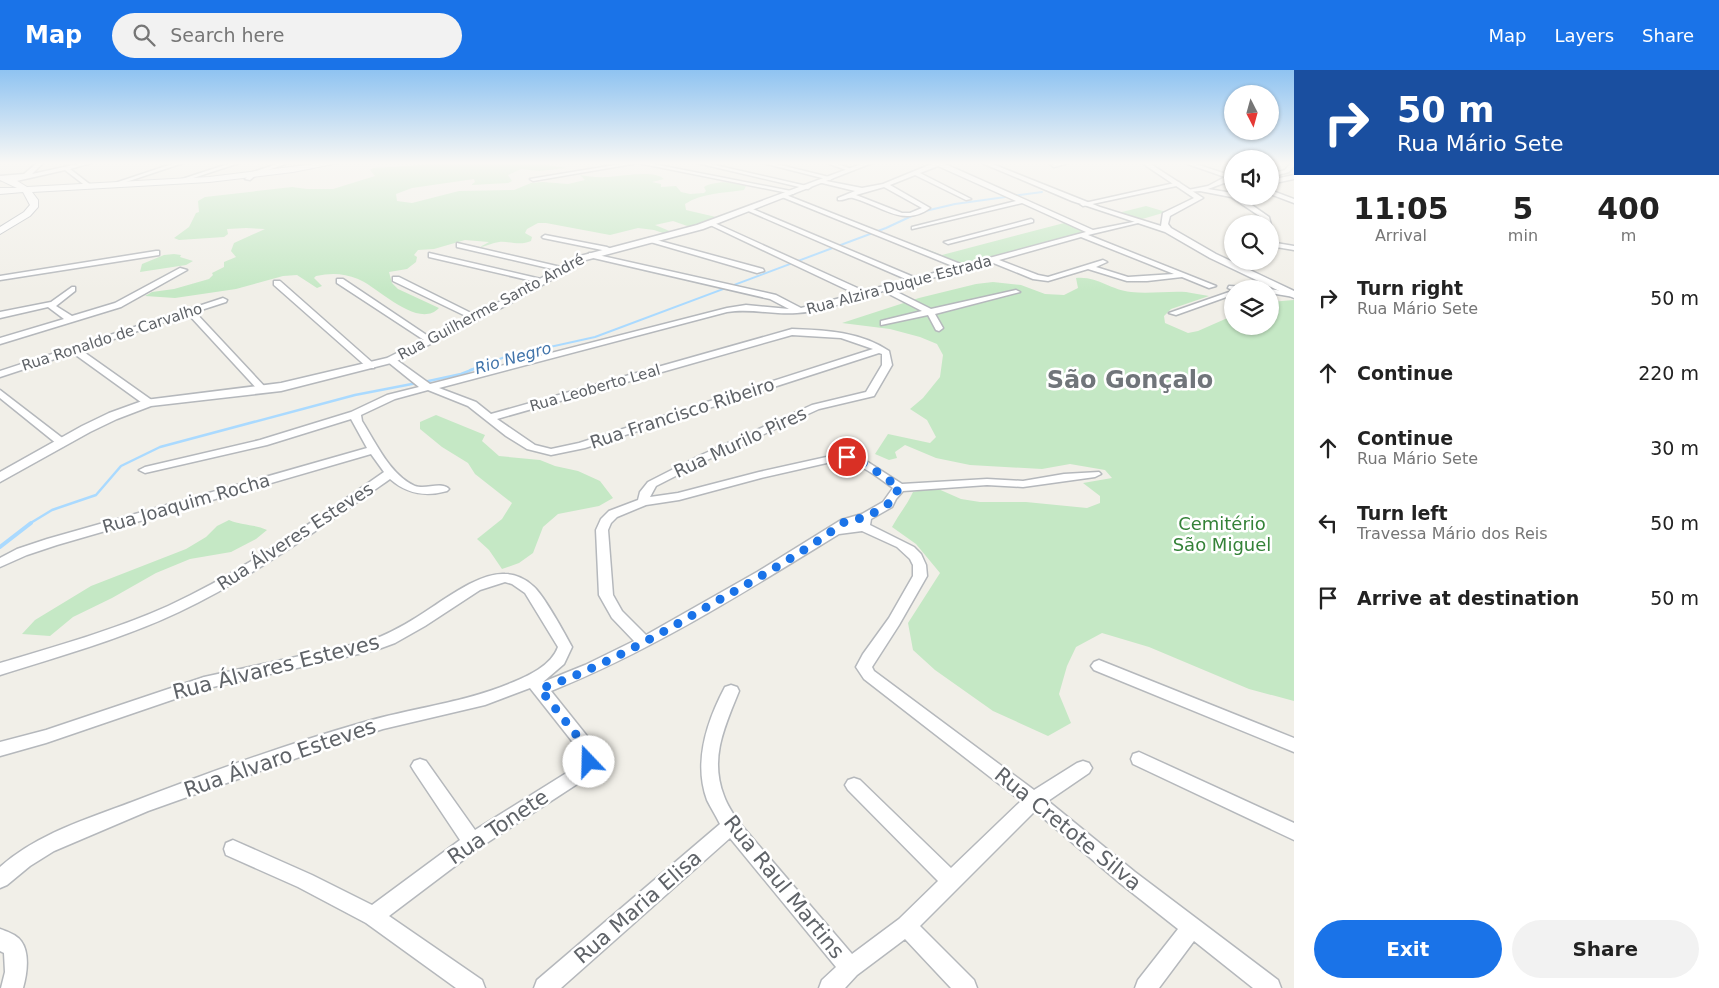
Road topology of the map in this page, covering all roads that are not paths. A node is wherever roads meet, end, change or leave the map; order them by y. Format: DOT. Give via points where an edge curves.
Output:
graph roads {
  1 [pos="35,206"];
  2 [pos="757,206"];
  3 [pos="815,206"];
  4 [pos="878,206"];
  5 [pos="923,206"];
  6 [pos="1003,206"];
  7 [pos="1033,206"];
  8 [pos="1088,206"];
  9 [pos="1184,206"];
  10 [pos="1249,206"];
  11 [pos="748,209"];
  12 [pos="1262,215"];
  13 [pos="954,218"];
  14 [pos="1031,221"];
  15 [pos="963,222"];
  16 [pos="1136,222"];
  17 [pos="710,223"];
  18 [pos="914,228"];
  19 [pos="981,228"];
  20 [pos="1168,230"];
  21 [pos="0,231"];
  22 [pos="990,231"];
  23 [pos="1092,232"];
  24 [pos="1082,235"];
  25 [pos="546,237"];
  26 [pos="649,240"];
  27 [pos="948,242"];
  28 [pos="460,245"];
  29 [pos="1279,246"];
  30 [pos="1294,248"];
  31 [pos="610,250"];
  32 [pos="156,253"];
  33 [pos="432,255"];
  34 [pos="592,255"];
  35 [pos="993,260"];
  36 [pos="1103,262"];
  37 [pos="1090,267"];
  38 [pos="964,268"];
  39 [pos="561,269"];
  40 [pos="183,270"];
  41 [pos="760,271"];
  42 [pos="1181,274"];
  43 [pos="0,278"];
  44 [pos="396,279"];
  45 [pos="915,280"];
  46 [pos="340,281"];
  47 [pos="541,281"];
  48 [pos="277,283"];
  49 [pos="1212,286"];
  50 [pos="72,289"];
  51 [pos="884,289"];
  52 [pos="1016,292"];
  53 [pos="1279,292"];
  54 [pos="864,294"];
  55 [pos="1294,295"];
  56 [pos="1224,296"];
  57 [pos="223,300"];
  58 [pos="51,304"];
  59 [pos="190,311"];
  60 [pos="800,311"];
  61 [pos="930,312"];
  62 [pos="1173,313"];
  63 [pos="0,315"];
  64 [pos="475,317"];
  65 [pos="71,320"];
  66 [pos="790,321"];
  67 [pos="884,323"];
  68 [pos="939,328"];
  69 [pos="430,340"];
  70 [pos="0,341"];
  71 [pos="881,348"];
  72 [pos="74,349"];
  73 [pos="391,360"];
  74 [pos="371,366"];
  75 [pos="0,374"];
  76 [pos="421,383"];
  77 [pos="263,390"];
  78 [pos="0,393"];
  79 [pos="149,403"];
  80 [pos="355,414"];
  81 [pos="489,418"];
  82 [pos="61,442"];
  83 [pos="375,448"];
  84 [pos="145,470"];
  85 [pos="391,473"];
  86 [pos="1095,474"];
  87 [pos="0,478"];
  88 [pos="900,488"];
  89 [pos="443,489"];
  90 [pos="643,502"];
  91 [pos="864,522"];
  92 [pos="0,563"];
  93 [pos="645,642"];
  94 [pos="564,652"];
  95 [pos="1099,666"];
  96 [pos="0,669"];
  97 [pos="536,684"];
  98 [pos="731,691"];
  99 [pos="1294,745"];
  100 [pos="0,750"];
  101 [pos="1139,759"];
  102 [pos="420,766"];
  103 [pos="1083,768"];
  104 [pos="854,785"];
  105 [pos="1034,800"];
  106 [pos="731,826"];
  107 [pos="1294,832"];
  108 [pos="472,842"];
  109 [pos="233,849"];
  110 [pos="0,879"];
  111 [pos="951,881"];
  112 [pos="373,916"];
  113 [pos="906,926"];
  114 [pos="1191,928"];
  115 [pos="0,939"];
  116 [pos="850,968"];
  117 [pos="12,988"];
  118 [pos="474,988"];
  119 [pos="545,988"];
  120 [pos="830,988"];
  121 [pos="966,988"];
  122 [pos="1146,988"];
  123 [pos="1270,988"];
  1 -- 21 [label="main road"];
  2 -- 11 [label="street, Rua Guilherme Santo André"];
  3 -- 38 [label="street"];
  4 -- 5 [label="street" via="901,215 911,215 927,208"];
  6 -- 13 [label="street"];
  7 -- 23 [label="street"];
  8 -- 16 [label="street"];
  9 -- 20 [label="street" via="1166,215 1164,224"];
  10 -- 12 [label="street"];
  11 -- 17 [label="street, Rua Guilherme Santo André"];
  11 -- 45 [label="street"];
  13 -- 15 [label="street"];
  13 -- 18 [label="street"];
  14 -- 22 [label="street"];
  16 -- 20 [label="street"];
  16 -- 23 [label="street, Rua Alzira Duque Estrada"];
  17 -- 26 [label="street, Rua Guilherme Santo André"];
  17 -- 54 [label="street"];
  19 -- 22 [label="street"];
  20 -- 55 [label="street"];
  22 -- 27 [label="street"];
  23 -- 24 [label="street, Rua Alzira Duque Estrada"];
  24 -- 35 [label="street, Rua Alzira Duque Estrada"];
  24 -- 42 [label="street"];
  25 -- 31 [label="street"];
  26 -- 31 [label="street, Rua Guilherme Santo André"];
  26 -- 41 [label="street"];
  28 -- 39 [label="street"];
  29 -- 30 [label="street"];
  31 -- 34 [label="street, Rua Guilherme Santo André"];
  32 -- 43 [label="street"];
  33 -- 47 [label="street"];
  34 -- 39 [label="street, Rua Guilherme Santo André"];
  34 -- 60 [label="street" via="773,297"];
  35 -- 37 [label="street" via="1043,278"];
  35 -- 38 [label="street, Rua Alzira Duque Estrada"];
  36 -- 37 [label="street"];
  37 -- 42 [label="street" via="1124,279"];
  38 -- 45 [label="street, Rua Alzira Duque Estrada"];
  39 -- 47 [label="street, Rua Guilherme Santo André"];
  40 -- 65 [label="street" via="118,305"];
  42 -- 49 [label="street"];
  44 -- 64 [label="street"];
  45 -- 51 [label="street, Rua Alzira Duque Estrada"];
  46 -- 69 [label="street"];
  47 -- 64 [label="street, Rua Guilherme Santo André"];
  48 -- 74 [label="street"];
  50 -- 58 [label="street"];
  51 -- 54 [label="street, Rua Alzira Duque Estrada"];
  51 -- 61 [label="street"];
  52 -- 61 [label="street"];
  53 -- 55 [label="street"];
  54 -- 60 [label="street, Rua Alzira Duque Estrada"];
  56 -- 62 [label="street"];
  57 -- 59 [label="street, Rua Ronaldo de Carvalho"];
  58 -- 63 [label="street"];
  58 -- 65 [label="street"];
  59 -- 72 [label="street, Rua Ronaldo de Carvalho"];
  59 -- 77 [label="street"];
  60 -- 66 [label="street, Rua Alzira Duque Estrada"];
  61 -- 67 [label="street"];
  61 -- 68 [label="street"];
  64 -- 69 [label="street, Rua Guilherme Santo André"];
  65 -- 70 [label="street"];
  66 -- 71 [label="street" via="818,332"];
  66 -- 76 [label="street, Rua Alzira Duque Estrada" via="735,308"];
  66 -- 81 [label="street, Rua Leoberto Leal"];
  69 -- 73 [label="street, Rua Guilherme Santo André"];
  71 -- 81 [label="street, Rua Francisco Ribeiro" via="566,450 551,452 537,449"];
  71 -- 90 [label="street, Rua Murilo Pires" via="888,359 870,394 816,407 687,466 652,484"];
  72 -- 75 [label="street, Rua Ronaldo de Carvalho"];
  72 -- 79 [label="street"];
  73 -- 74 [label="street, Rua Guilherme Santo André"];
  73 -- 76 [label="street"];
  74 -- 77 [label="street, Rua Guilherme Santo André"];
  76 -- 80 [label="street, Rua Alzira Duque Estrada"];
  76 -- 81 [label="street" via="472,404"];
  77 -- 79 [label="street, Rua Guilherme Santo André"];
  78 -- 82 [label="street"];
  79 -- 82 [label="street, Rua Guilherme Santo André" via="113,416"];
  80 -- 83 [label="street"];
  80 -- 84 [label="street, Rua Alzira Duque Estrada" via="263,443"];
  82 -- 87 [label="street, Rua Guilherme Santo André"];
  83 -- 85 [label="street"];
  83 -- 92 [label="street, Rua Joaquim Rocha" via="52,542"];
  85 -- 89 [label="street" via="413,489"];
  85 -- 96 [label="street, Rua Álveres Esteves" via="251,568 196,599 107,635"];
  86 -- 88 [label="street" via="1023,484 987,482"];
  88 -- 90 [label="street" via="866,464 840,457"];
  88 -- 91 [label="street" via="888,504"];
  90 -- 93 [label="street" via="614,514 602,530 606,595 626,625"];
  91 -- 93 [label="street" via="836,530"];
  91 -- 105 [label="street, Rua Cretote Silva" via="913,552 921,568 920,576 894,621 868,658 865,671"];
  93 -- 97 [label="street" via="590,669"];
  94 -- 97 [label="street, Rua Álvaro Esteves"];
  94 -- 100 [label="street, Rua Álvares Esteves" via="563,641 530,590 517,581 493,580 475,587 390,639 371,646 228,676"];
  95 -- 99 [label="street"];
  97 -- 108 [label="street, Rua Tonete" via="585,746 590,754 589,762 582,772"];
  97 -- 110 [label="street, Rua Álvaro Esteves" via="344,734 132,809 54,841 17,862"];
  98 -- 106 [label="street, Rua Raul Martins" via="711,741 710,778 716,799"];
  101 -- 107 [label="street"];
  102 -- 108 [label="street"];
  103 -- 105 [label="street"];
  104 -- 111 [label="street"];
  105 -- 111 [label="street"];
  105 -- 114 [label="street, Rua Cretote Silva"];
  106 -- 116 [label="street, Rua Raul Martins"];
  106 -- 119 [label="street, Rua Maria Elisa"];
  108 -- 112 [label="street, Rua Tonete"];
  109 -- 112 [label="street"];
  111 -- 113 [label="street"];
  112 -- 118 [label="street"];
  113 -- 116 [label="street"];
  113 -- 121 [label="street"];
  114 -- 122 [label="street"];
  114 -- 123 [label="street, Rua Cretote Silva"];
  115 -- 117 [label="street" via="13,947 16,959"];
  116 -- 120 [label="street"];
}
